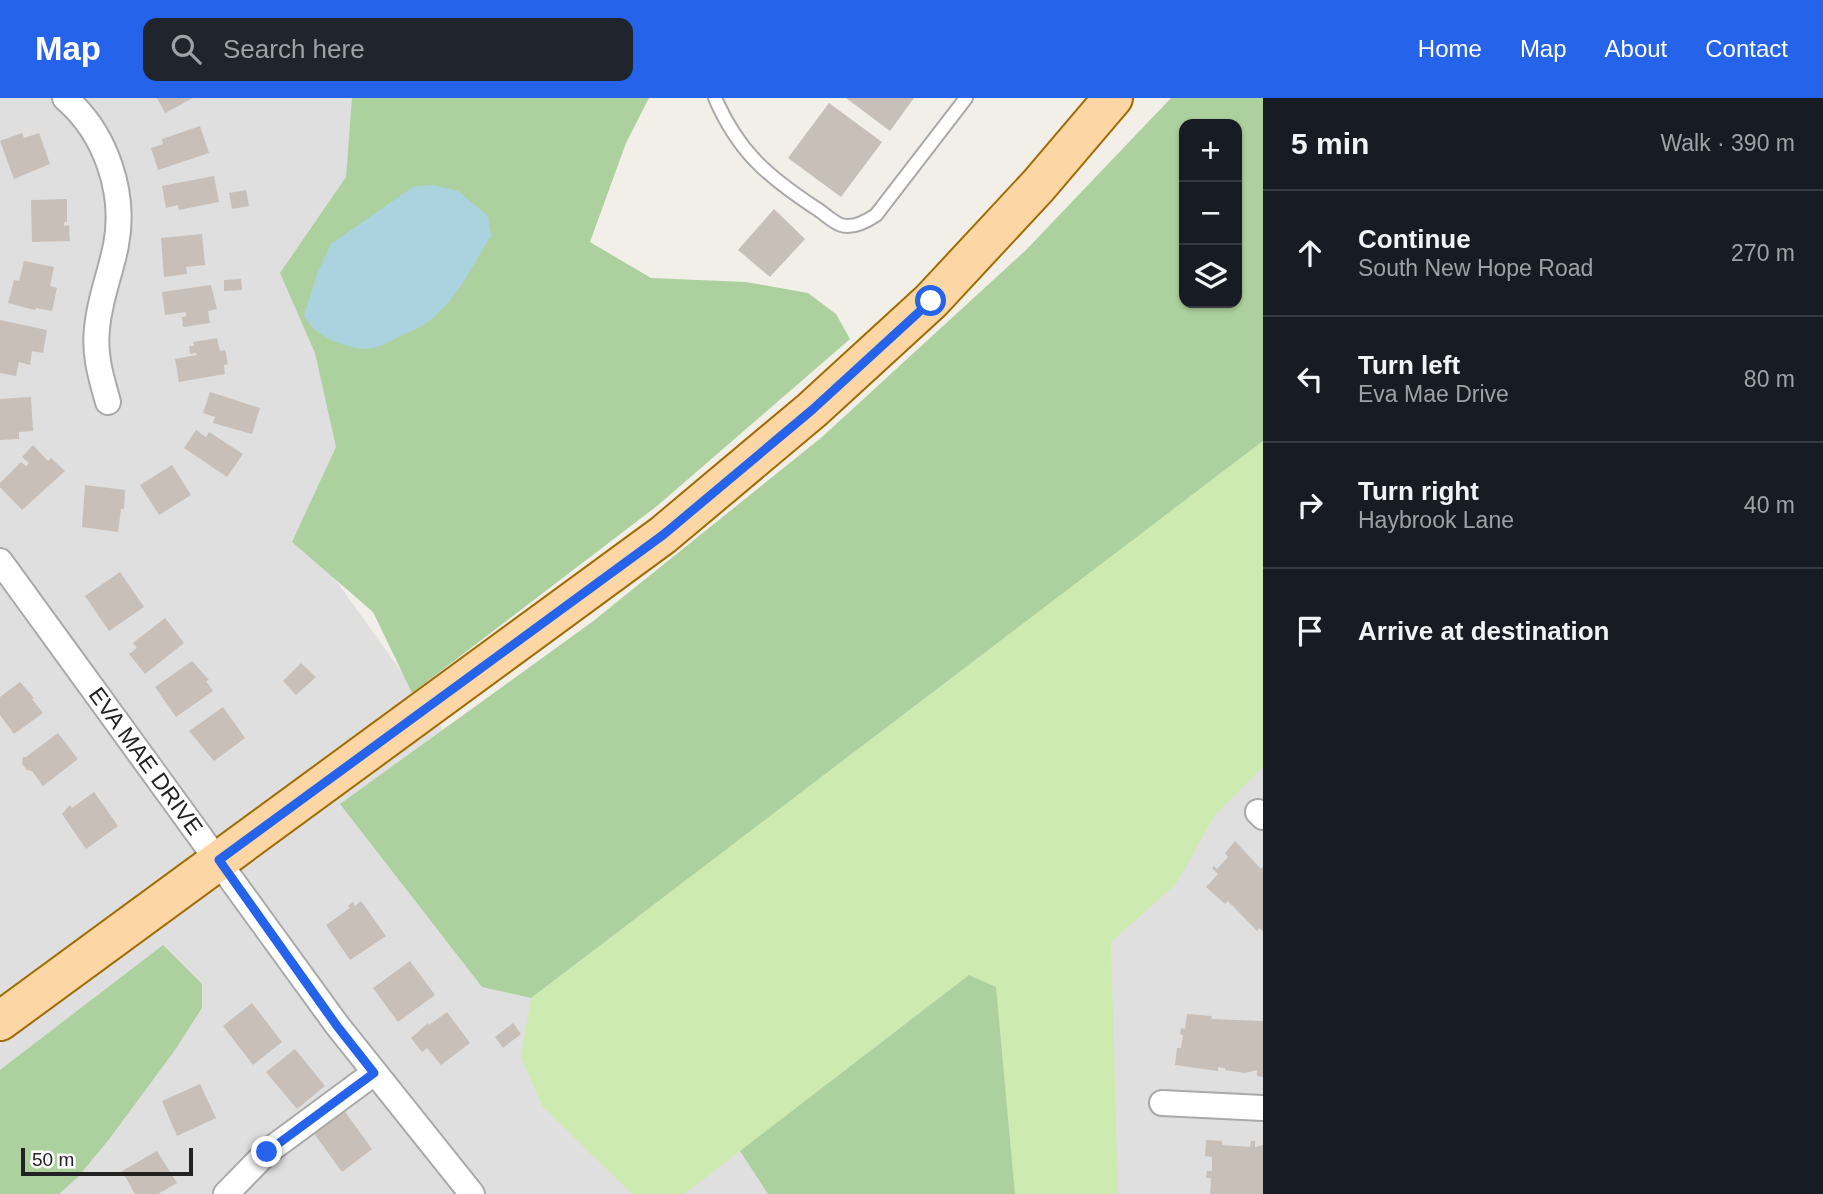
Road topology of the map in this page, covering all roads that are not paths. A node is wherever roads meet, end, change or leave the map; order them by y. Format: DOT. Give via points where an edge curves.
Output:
graph roads {
  1 [pos="65,98"];
  2 [pos="715,98"];
  3 [pos="966,98"];
  4 [pos="1113,98"];
  5 [pos="108,402"];
  6 [pos="0,561"];
  7 [pos="219,860"];
  8 [pos="0,1021"];
  9 [pos="374,1073"];
  10 [pos="1162,1103"];
  11 [pos="1263,1108"];
  12 [pos="226,1194"];
  13 [pos="472,1194"];
  1 -- 5 [label="street" via="85,118 103,148 118,202 117,242 97,327 96,361"];
  2 -- 3 [label="lane" via="739,144 760,167 843,226 861,224 876,215"];
  4 -- 7 [label="main road" via="931,301 812,410 663,535"];
  6 -- 7 [label="street, EVA MAE DRIVE"];
  7 -- 8 [label="main road"];
  7 -- 9 [label="street, EVA MAE DRIVE"];
  9 -- 12 [label="street" via="267,1152"];
  9 -- 13 [label="street, EVA MAE DRIVE"];
  10 -- 11 [label="street"];
}
